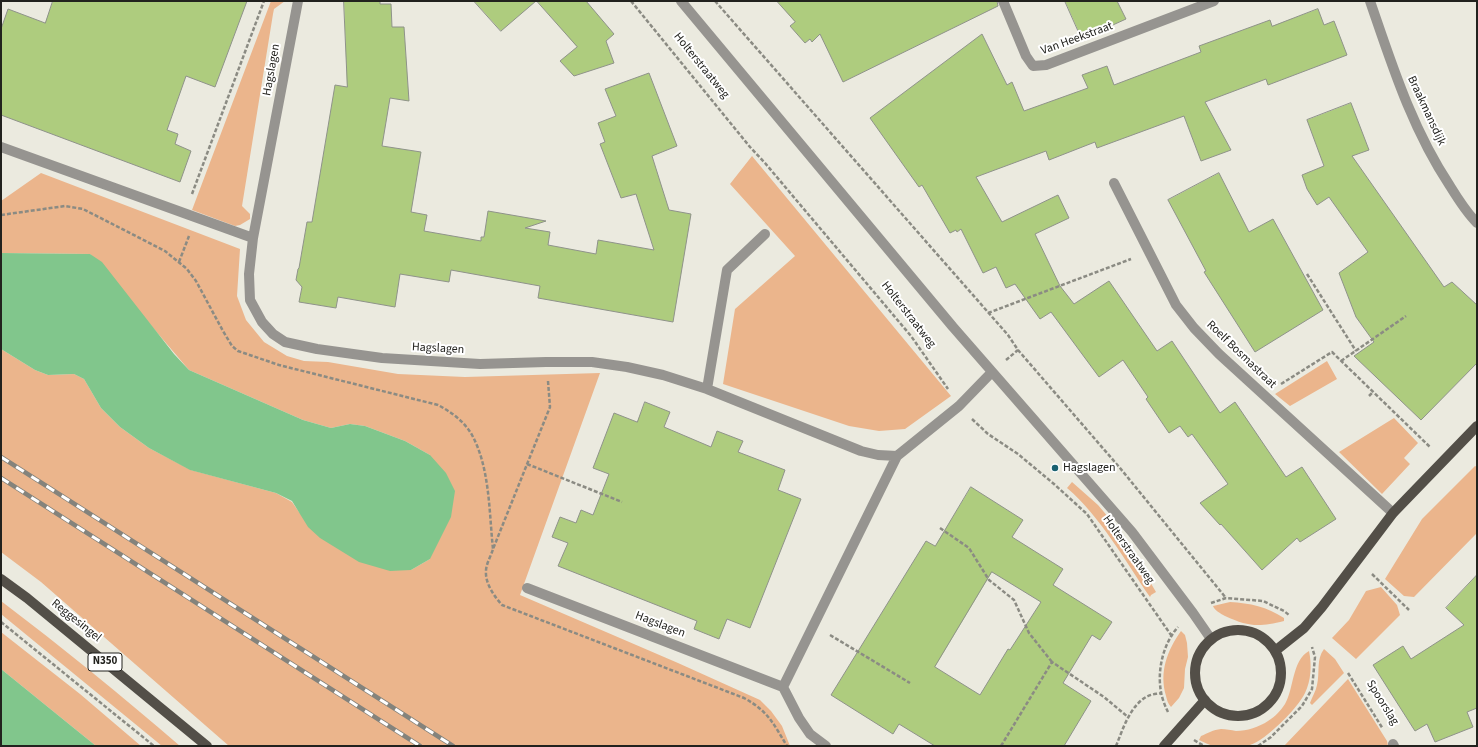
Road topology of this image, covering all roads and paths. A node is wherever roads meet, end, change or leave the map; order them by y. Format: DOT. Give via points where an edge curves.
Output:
graph roads {
  1 [pos="264,1"];
  2 [pos="298,1"];
  3 [pos="631,1"];
  4 [pos="681,1"];
  5 [pos="715,1"];
  6 [pos="1003,1"];
  7 [pos="1214,1"];
  8 [pos="1370,1"];
  9 [pos="1196,4"];
  10 [pos="1,146"];
  11 [pos="1114,183"];
  12 [pos="184,213"];
  13 [pos="196,217"];
  14 [pos="1477,223"];
  15 [pos="765,234"];
  16 [pos="253,238"];
  17 [pos="1150,252"];
  18 [pos="179,262"];
  19 [pos="1307,274"];
  20 [pos="988,313"];
  21 [pos="1406,316"];
  22 [pos="1356,351"];
  23 [pos="1341,361"];
  24 [pos="546,362"];
  25 [pos="992,372"];
  26 [pos="707,389"];
  27 [pos="1373,392"];
  28 [pos="1264,395"];
  29 [pos="1369,396"];
  30 [pos="959,406"];
  31 [pos="1477,426"];
  32 [pos="897,456"];
  33 [pos="1443,460"];
  34 [pos="527,464"];
  35 [pos="622,502"];
  36 [pos="1393,513"];
  37 [pos="940,528"];
  38 [pos="1358,560"];
  39 [pos="1,580"];
  40 [pos="527,588"];
  41 [pos="1226,598"];
  42 [pos="1409,610"];
  43 [pos="1,622"];
  44 [pos="814,625"];
  45 [pos="1304,628"];
  46 [pos="1171,635"];
  47 [pos="1211,639"];
  48 [pos="1275,651"];
  49 [pos="1052,662"];
  50 [pos="1348,673"];
  51 [pos="910,683"];
  52 [pos="783,687"];
  53 [pos="1161,693"];
  54 [pos="1205,700"];
  55 [pos="1128,717"];
  56 [pos="1394,745"];
  57 [pos="154,746"];
  58 [pos="207,746"];
  59 [pos="787,746"];
  60 [pos="826,746"];
  61 [pos="1001,746"];
  62 [pos="1116,746"];
  63 [pos="1164,746"];
  64 [pos="1258,746"];
  1 -- 12 [label="path"];
  2 -- 16 [label="street, Hagslagen"];
  3 -- 30 [label="path, Holterstraatweg" via="750,147 911,336"];
  4 -- 25 [label="street, Holterstraatweg"];
  5 -- 20 [label="path"];
  6 -- 9 [label="street, Van Heekstraat" via="1026,56 1033,66 1046,65"];
  7 -- 9 [label="street, Van Heekstraat"];
  8 -- 14 [label="street, Braakmansdijk" via="1417,130 1469,216"];
  10 -- 12 [label="street"];
  11 -- 17 [label="street, Roelf Bosmastraat"];
  12 -- 13 [label="street"];
  13 -- 16 [label="street"];
  13 -- 18 [label="path"];
  15 -- 26 [label="street" via="727,270"];
  16 -- 24 [label="street, Hagslagen" via="249,274 250,300 262,322 285,342 382,358 480,364"];
  17 -- 20 [label="path"];
  17 -- 28 [label="street, Roelf Bosmastraat" via="1176,305 1194,328"];
  19 -- 22 [label="path"];
  20 -- 41 [label="path"];
  21 -- 22 [label="path"];
  22 -- 23 [label="path"];
  23 -- 27 [label="path"];
  23 -- 28 [label="path" via="1332,352"];
  24 -- 26 [label="street, Hagslagen" via="592,362 627,367"];
  24 -- 34 [label="path" via="550,407"];
  25 -- 30 [label="street"];
  25 -- 47 [label="street, Holterstraatweg" via="1132,532"];
  26 -- 32 [label="street, Hagslagen" via="861,451"];
  27 -- 29 [label="path"];
  27 -- 33 [label="path"];
  28 -- 36 [label="street, Roelf Bosmastraat"];
  30 -- 32 [label="street"];
  30 -- 46 [label="path, Holterstraatweg" via="988,434 1018,454 1087,514"];
  31 -- 33 [label="main road"];
  32 -- 44 [label="street"];
  33 -- 36 [label="main road"];
  34 -- 35 [label="path"];
  34 -- 59 [label="path" via="486,571 488,583 502,605 744,698 764,711"];
  36 -- 38 [label="main road"];
  37 -- 49 [label="path" via="969,548 989,580 1014,600 1029,633"];
  38 -- 42 [label="path"];
  38 -- 45 [label="main road"];
  39 -- 58 [label="main road, Reggesingel / N350" via="27,598"];
  40 -- 52 [label="street, Hagslagen"];
  43 -- 57 [label="path"];
  44 -- 51 [label="path"];
  44 -- 52 [label="street"];
  45 -- 48 [label="main road"];
  45 -- 64 [label="path" via="1315,657 1312,689 1302,706 1271,737"];
  47 -- 48 [label="main road" via="1225,632 1251,632 1263,638"];
  47 -- 54 [label="main road" via="1198,657 1195,669 1196,681"];
  48 -- 54 [label="main road" via="1281,675 1278,689 1260,710 1246,715 1232,715 1218,711"];
  49 -- 55 [label="path" via="1104,697"];
  49 -- 61 [label="path"];
  50 -- 56 [label="path, Spoorslag"];
  52 -- 60 [label="street" via="810,734"];
  53 -- 55 [label="path" via="1142,700"];
  54 -- 63 [label="main road"];
  55 -- 62 [label="path"];
}
